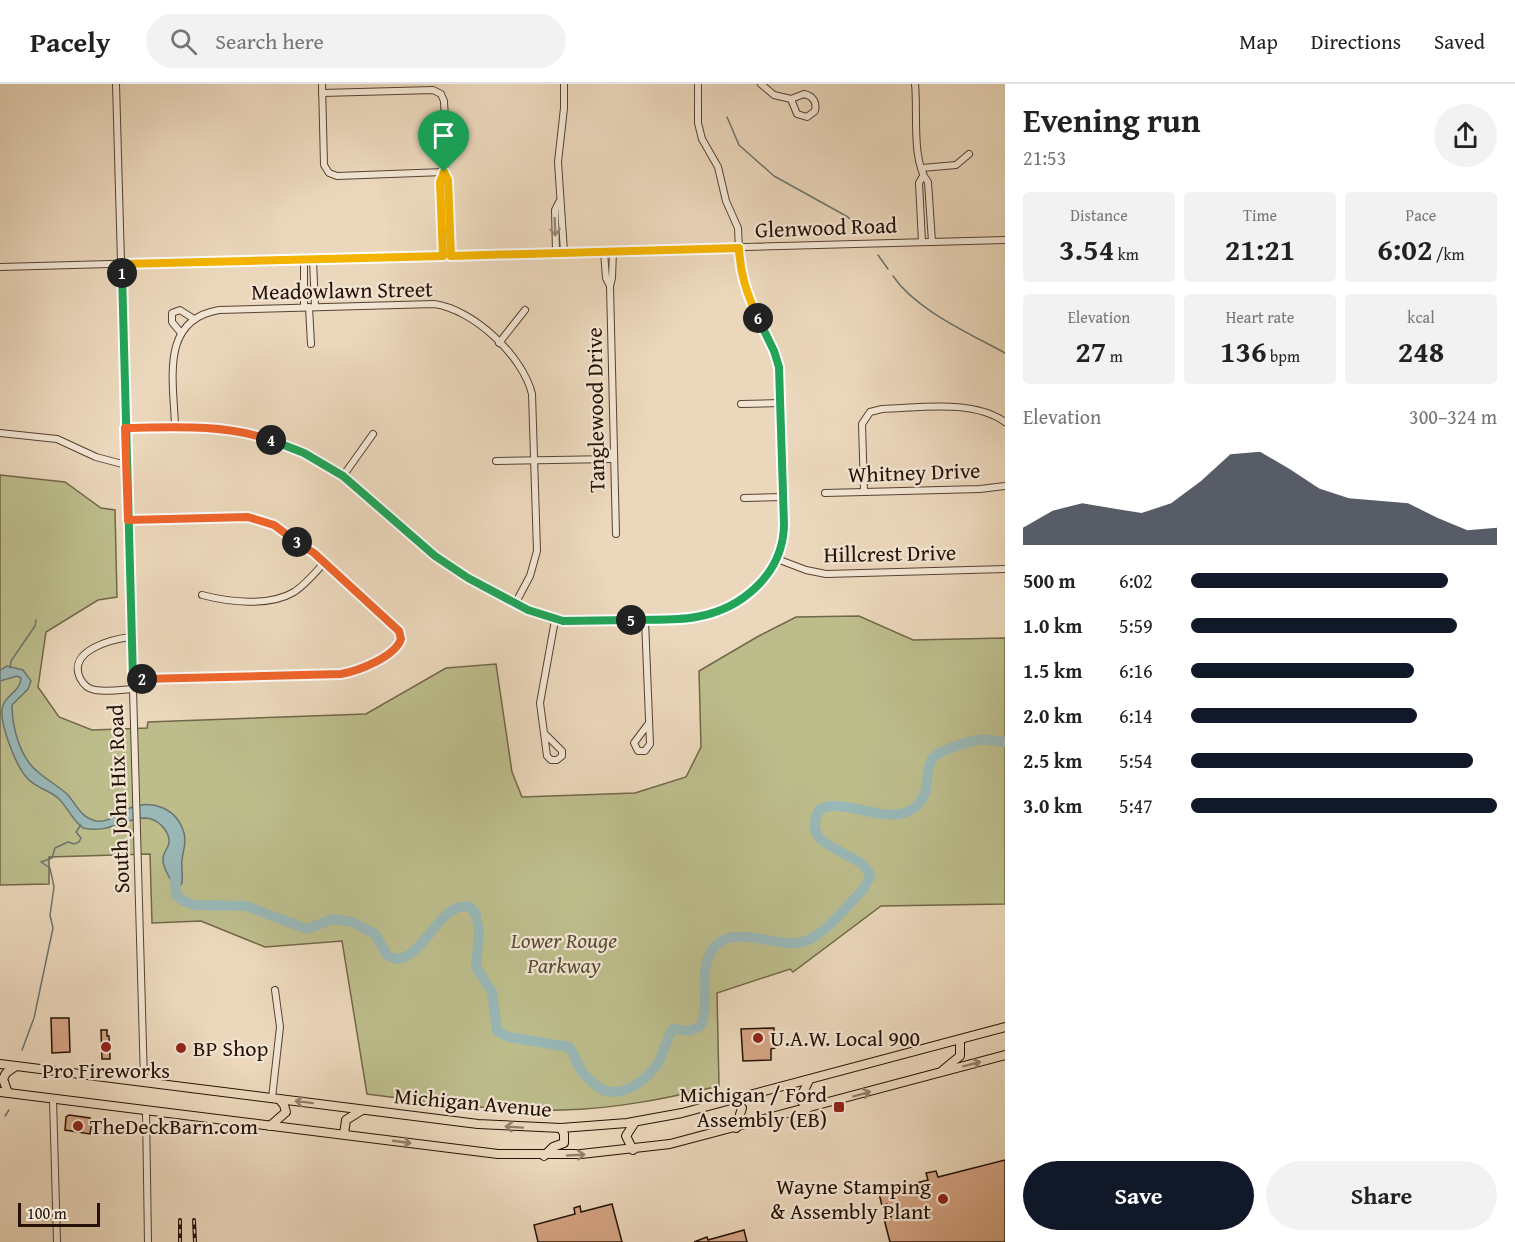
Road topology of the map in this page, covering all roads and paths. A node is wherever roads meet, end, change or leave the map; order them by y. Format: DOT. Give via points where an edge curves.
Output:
graph roads {
  1 [pos="116,84"];
  2 [pos="322,84"];
  3 [pos="564,84"];
  4 [pos="698,84"];
  5 [pos="761,84"];
  6 [pos="915,84"];
  7 [pos="322,93"];
  8 [pos="791,99"];
  9 [pos="969,154"];
  10 [pos="922,168"];
  11 [pos="444,172"];
  12 [pos="923,176"];
  13 [pos="559,202"];
  14 [pos="920,206"];
  15 [pos="930,206"];
  16 [pos="1005,240"];
  17 [pos="921,242"];
  18 [pos="932,242"];
  19 [pos="739,248"];
  20 [pos="613,251"];
  21 [pos="556,252"];
  22 [pos="564,252"];
  23 [pos="604,252"];
  24 [pos="443,256"];
  25 [pos="451,256"];
  26 [pos="303,260"];
  27 [pos="313,260"];
  28 [pos="122,264"];
  29 [pos="0,267"];
  30 [pos="610,286"];
  31 [pos="309,307"];
  32 [pos="525,310"];
  33 [pos="194,319"];
  34 [pos="181,333"];
  35 [pos="311,344"];
  36 [pos="499,344"];
  37 [pos="780,403"];
  38 [pos="741,404"];
  39 [pos="1005,422"];
  40 [pos="175,427"];
  41 [pos="125,428"];
  42 [pos="0,433"];
  43 [pos="373,434"];
  44 [pos="613,459"];
  45 [pos="496,461"];
  46 [pos="535,461"];
  47 [pos="126,465"];
  48 [pos="343,476"];
  49 [pos="1005,486"];
  50 [pos="864,491"];
  51 [pos="825,493"];
  52 [pos="783,497"];
  53 [pos="744,498"];
  54 [pos="128,520"];
  55 [pos="616,534"];
  56 [pos="777,559"];
  57 [pos="324,563"];
  58 [pos="1005,569"];
  59 [pos="202,596"];
  60 [pos="515,603"];
  61 [pos="555,620"];
  62 [pos="645,620"];
  63 [pos="131,637"];
  64 [pos="133,679"];
  65 [pos="133,689"];
  66 [pos="649,723"];
  67 [pos="544,733"];
  68 [pos="274,990"];
  69 [pos="1005,1027"];
  70 [pos="960,1040"];
  71 [pos="1005,1055"];
  72 [pos="0,1064"];
  73 [pos="16,1066"];
  74 [pos="939,1073"];
  75 [pos="809,1080"];
  76 [pos="144,1081"];
  77 [pos="4,1093"];
  78 [pos="53,1099"];
  79 [pos="276,1099"];
  80 [pos="734,1101"];
  81 [pos="808,1108"];
  82 [pos="362,1110"];
  83 [pos="146,1111"];
  84 [pos="635,1122"];
  85 [pos="270,1126"];
  86 [pos="561,1128"];
  87 [pos="736,1128"];
  88 [pos="344,1134"];
  89 [pos="633,1150"];
  90 [pos="544,1156"];
  91 [pos="57,1242"];
  92 [pos="148,1242"];
  1 -- 28 [label="street, South John Hix Road"];
  2 -- 7 [label="street"];
  3 -- 13 [label="street"];
  4 -- 19 [label="street" via="702,139 721,176 726,201 738,228"];
  5 -- 8 [label="street" via="774,94"];
  6 -- 10 [label="street"];
  7 -- 11 [label="street" via="327,172 337,176"];
  7 -- 11 [label="street" via="440,93 444,101"];
  9 -- 10 [label="street" via="956,165"];
  10 -- 12 [label="street"];
  11 -- 24 [label="street" via="440,182"];
  11 -- 25 [label="street" via="448,180"];
  12 -- 14 [label="street" via="919,183"];
  12 -- 15 [label="street" via="928,182"];
  13 -- 21 [label="street, one-way" via="555,210"];
  13 -- 22 [label="street" via="563,210"];
  14 -- 15 [label="street"];
  14 -- 17 [label="street"];
  15 -- 18 [label="street"];
  16 -- 18 [label="street, Glenwood Road"];
  17 -- 18 [label="street, Glenwood Road"];
  17 -- 19 [label="street, Glenwood Road"];
  19 -- 20 [label="street, Glenwood Road"];
  19 -- 37 [label="street" via="744,286 777,358"];
  20 -- 23 [label="street, Glenwood Road"];
  20 -- 30 [label="street, Tanglewood Drive"];
  21 -- 22 [label="street, Glenwood Road"];
  21 -- 25 [label="street, Glenwood Road"];
  22 -- 23 [label="street, Glenwood Road"];
  23 -- 30 [label="street, Tanglewood Drive"];
  24 -- 25 [label="street, Glenwood Road"];
  24 -- 27 [label="street, Glenwood Road"];
  26 -- 27 [label="street, Glenwood Road"];
  26 -- 28 [label="street, Glenwood Road"];
  26 -- 31 [label="street"];
  27 -- 31 [label="street"];
  28 -- 29 [label="street, Glenwood Road"];
  28 -- 41 [label="street, South John Hix Road"];
  30 -- 44 [label="street, Tanglewood Drive"];
  31 -- 33 [label="street, Meadowlawn Street" via="219,310"];
  31 -- 35 [label="street"];
  31 -- 36 [label="street, Meadowlawn Street" via="442,305 468,315"];
  32 -- 36 [label="street"];
  33 -- 34 [label="street, Meadowlawn Street"];
  33 -- 34 [label="street" via="180,310 172,313 172,322"];
  34 -- 40 [label="street, Meadowlawn Street" via="173,356"];
  36 -- 46 [label="street, Meadowlawn Street" via="520,365 530,385"];
  37 -- 38 [label="street"];
  37 -- 52 [label="street"];
  39 -- 50 [label="street" via="987,411 966,408 870,411 862,424"];
  40 -- 41 [label="street"];
  40 -- 48 [label="street" via="218,428 264,438 304,453"];
  41 -- 47 [label="street, South John Hix Road"];
  42 -- 47 [label="street" via="57,439"];
  43 -- 48 [label="street"];
  44 -- 46 [label="street"];
  44 -- 55 [label="street, Tanglewood Drive"];
  45 -- 46 [label="street"];
  46 -- 60 [label="street, Meadowlawn Street" via="537,551 530,576"];
  47 -- 54 [label="street, South John Hix Road"];
  48 -- 60 [label="street" via="435,556"];
  49 -- 50 [label="street, Whitney Drive"];
  50 -- 51 [label="street, Whitney Drive"];
  52 -- 53 [label="street"];
  52 -- 56 [label="street" via="784,532"];
  54 -- 57 [label="street" via="256,519 280,529"];
  54 -- 63 [label="street, South John Hix Road"];
  56 -- 58 [label="street, Hillcrest Drive" via="826,574"];
  56 -- 62 [label="street" via="756,588 726,607 694,618"];
  57 -- 59 [label="street" via="301,587 278,598 221,600"];
  57 -- 64 [label="street" via="397,629 401,639 392,652 358,670 341,674"];
  60 -- 61 [label="street"];
  61 -- 62 [label="street"];
  61 -- 67 [label="street" via="541,693"];
  62 -- 66 [label="street"];
  63 -- 64 [label="street, South John Hix Road"];
  63 -- 65 [label="street" via="98,645 83,658 78,670 82,682 92,689"];
  64 -- 65 [label="street, South John Hix Road"];
  65 -- 76 [label="street, South John Hix Road"];
  68 -- 79 [label="street" via="280,1027"];
  69 -- 70 [label="main road, Michigan Avenue"];
  70 -- 74 [label="main road" via="960,1056"];
  70 -- 75 [label="main road, Michigan Avenue"];
  74 -- 71 [label="main road, Michigan Avenue, one-way"];
  72 -- 73 [label="main road, Michigan Avenue"];
  73 -- 76 [label="main road, Michigan Avenue"];
  73 -- 77 [label="main road" via="3,1079"];
  81 -- 74 [label="main road, Michigan Avenue, one-way"];
  75 -- 80 [label="main road, Michigan Avenue"];
  75 -- 81 [label="main road" via="800,1099"];
  76 -- 79 [label="main road, Michigan Avenue"];
  77 -- 78 [label="main road, Michigan Avenue"];
  78 -- 83 [label="main road, Michigan Avenue"];
  78 -- 91 [label="street"];
  82 -- 79 [label="main road, Michigan Avenue, one-way"];
  79 -- 85 [label="main road" via="286,1112"];
  80 -- 84 [label="main road, Michigan Avenue"];
  80 -- 87 [label="main road" via="742,1112"];
  81 -- 87 [label="main road, Michigan Avenue"];
  86 -- 82 [label="main road, Michigan Avenue, one-way" via="498,1126"];
  82 -- 88 [label="main road" via="346,1120"];
  83 -- 85 [label="main road, Michigan Avenue"];
  83 -- 92 [label="street"];
  84 -- 86 [label="main road, Michigan Avenue"];
  84 -- 89 [label="main road" via="626,1136"];
  85 -- 88 [label="main road, Michigan Avenue"];
  86 -- 90 [label="main road" via="564,1143"];
  87 -- 89 [label="main road, Michigan Avenue"];
  88 -- 90 [label="main road, Michigan Avenue, one-way" via="498,1154"];
  90 -- 89 [label="main road, Michigan Avenue, one-way"];
}
